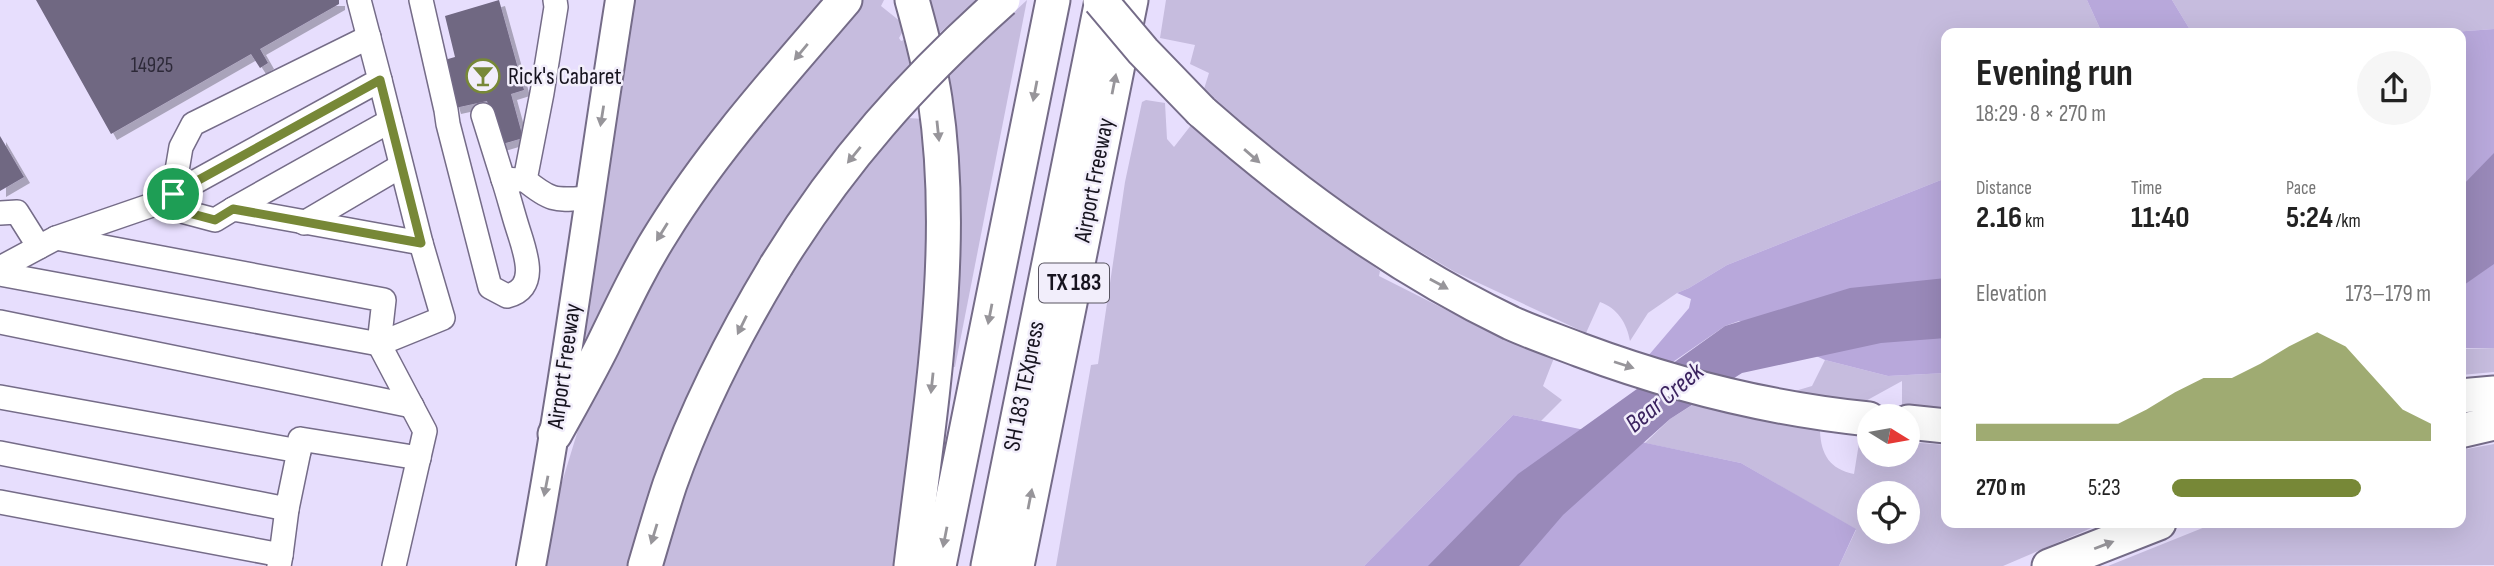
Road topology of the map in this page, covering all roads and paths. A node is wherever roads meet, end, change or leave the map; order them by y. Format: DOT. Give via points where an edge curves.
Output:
graph roads {
  1 [pos="359,0"];
  2 [pos="421,0"];
  3 [pos="555,0"];
  4 [pos="620,0"];
  5 [pos="845,0"];
  6 [pos="1003,0"];
  7 [pos="1053,0"];
  8 [pos="1081,0"];
  9 [pos="1101,0"];
  10 [pos="1130,0"];
  11 [pos="915,8"];
  12 [pos="369,37"];
  13 [pos="380,80"];
  14 [pos="483,115"];
  15 [pos="390,121"];
  16 [pos="401,166"];
  17 [pos="514,179"];
  18 [pos="589,198"];
  19 [pos="164,199"];
  20 [pos="233,209"];
  21 [pos="0,213"];
  22 [pos="304,223"];
  23 [pos="48,242"];
  24 [pos="421,243"];
  25 [pos="0,268"];
  26 [pos="0,274"];
  27 [pos="0,322"];
  28 [pos="379,344"];
  29 [pos="2494,393"];
  30 [pos="2466,395"];
  31 [pos="0,397"];
  32 [pos="412,405"];
  33 [pos="1857,418"];
  34 [pos="1920,423"];
  35 [pos="2494,423"];
  36 [pos="1941,425"];
  37 [pos="2466,430"];
  38 [pos="555,434"];
  39 [pos="299,451"];
  40 [pos="0,453"];
  41 [pos="419,458"];
  42 [pos="0,502"];
  43 [pos="287,509"];
  44 [pos="2146,528"];
  45 [pos="280,560"];
  46 [pos="394,566"];
  47 [pos="531,566"];
  48 [pos="645,566"];
  49 [pos="911,566"];
  50 [pos="939,566"];
  51 [pos="968,566"];
  52 [pos="988,566"];
  53 [pos="1017,566"];
  54 [pos="2049,566"];
  1 -- 12 [label="lane"];
  2 -- 17 [label="lane" via="490,287 507,296 517,294 526,283 528,264"];
  3 -- 17 [label="lane" via="542,93"];
  4 -- 18 [label="main road, Airport Freeway, one-way"];
  5 -- 38 [label="highway, one-way" via="697,179 631,286"];
  6 -- 48 [label="highway, one-way, bridge" via="896,103 807,216 744,318 693,427"];
  7 -- 50 [label="highway, one-way"];
  8 -- 51 [label="highway, SH 183 TEXpress"];
  9 -- 33 [label="highway, one-way, bridge" via="1201,111 1256,160 1356,233 1457,293 1559,342 1671,380 1743,400"];
  9 -- 52 [label="highway, SH 183 TEXpress"];
  53 -- 10 [label="highway, Airport Freeway / TX 183, one-way"];
  11 -- 49 [label="highway, one-way" via="935,99 943,194 932,386"];
  12 -- 13 [label="lane"];
  12 -- 19 [label="lane" via="193,124"];
  13 -- 15 [label="lane"];
  13 -- 19 [label="lane"];
  14 -- 17 [label="lane"];
  15 -- 16 [label="lane"];
  15 -- 20 [label="lane"];
  16 -- 22 [label="lane"];
  16 -- 24 [label="lane"];
  17 -- 18 [label="lane" via="556,200"];
  18 -- 38 [label="main road, Airport Freeway"];
  19 -- 20 [label="lane" via="215,220"];
  19 -- 23 [label="lane"];
  20 -- 22 [label="lane"];
  21 -- 23 [label="lane" via="18,212"];
  22 -- 24 [label="lane"];
  23 -- 25 [label="lane"];
  23 -- 28 [label="lane" via="384,300"];
  24 -- 28 [label="lane" via="443,318"];
  26 -- 28 [label="lane"];
  27 -- 32 [label="lane"];
  28 -- 32 [label="lane"];
  29 -- 30 [label="highway"];
  31 -- 39 [label="lane"];
  32 -- 41 [label="lane" via="425,431"];
  34 -- 36 [label="highway"];
  35 -- 37 [label="highway"];
  38 -- 47 [label="main road, Airport Freeway, one-way"];
  39 -- 41 [label="lane" via="300,439"];
  39 -- 43 [label="lane"];
  40 -- 43 [label="lane"];
  41 -- 46 [label="lane"];
  42 -- 45 [label="lane"];
  43 -- 45 [label="lane"];
  54 -- 44 [label="highway, one-way"];
}
